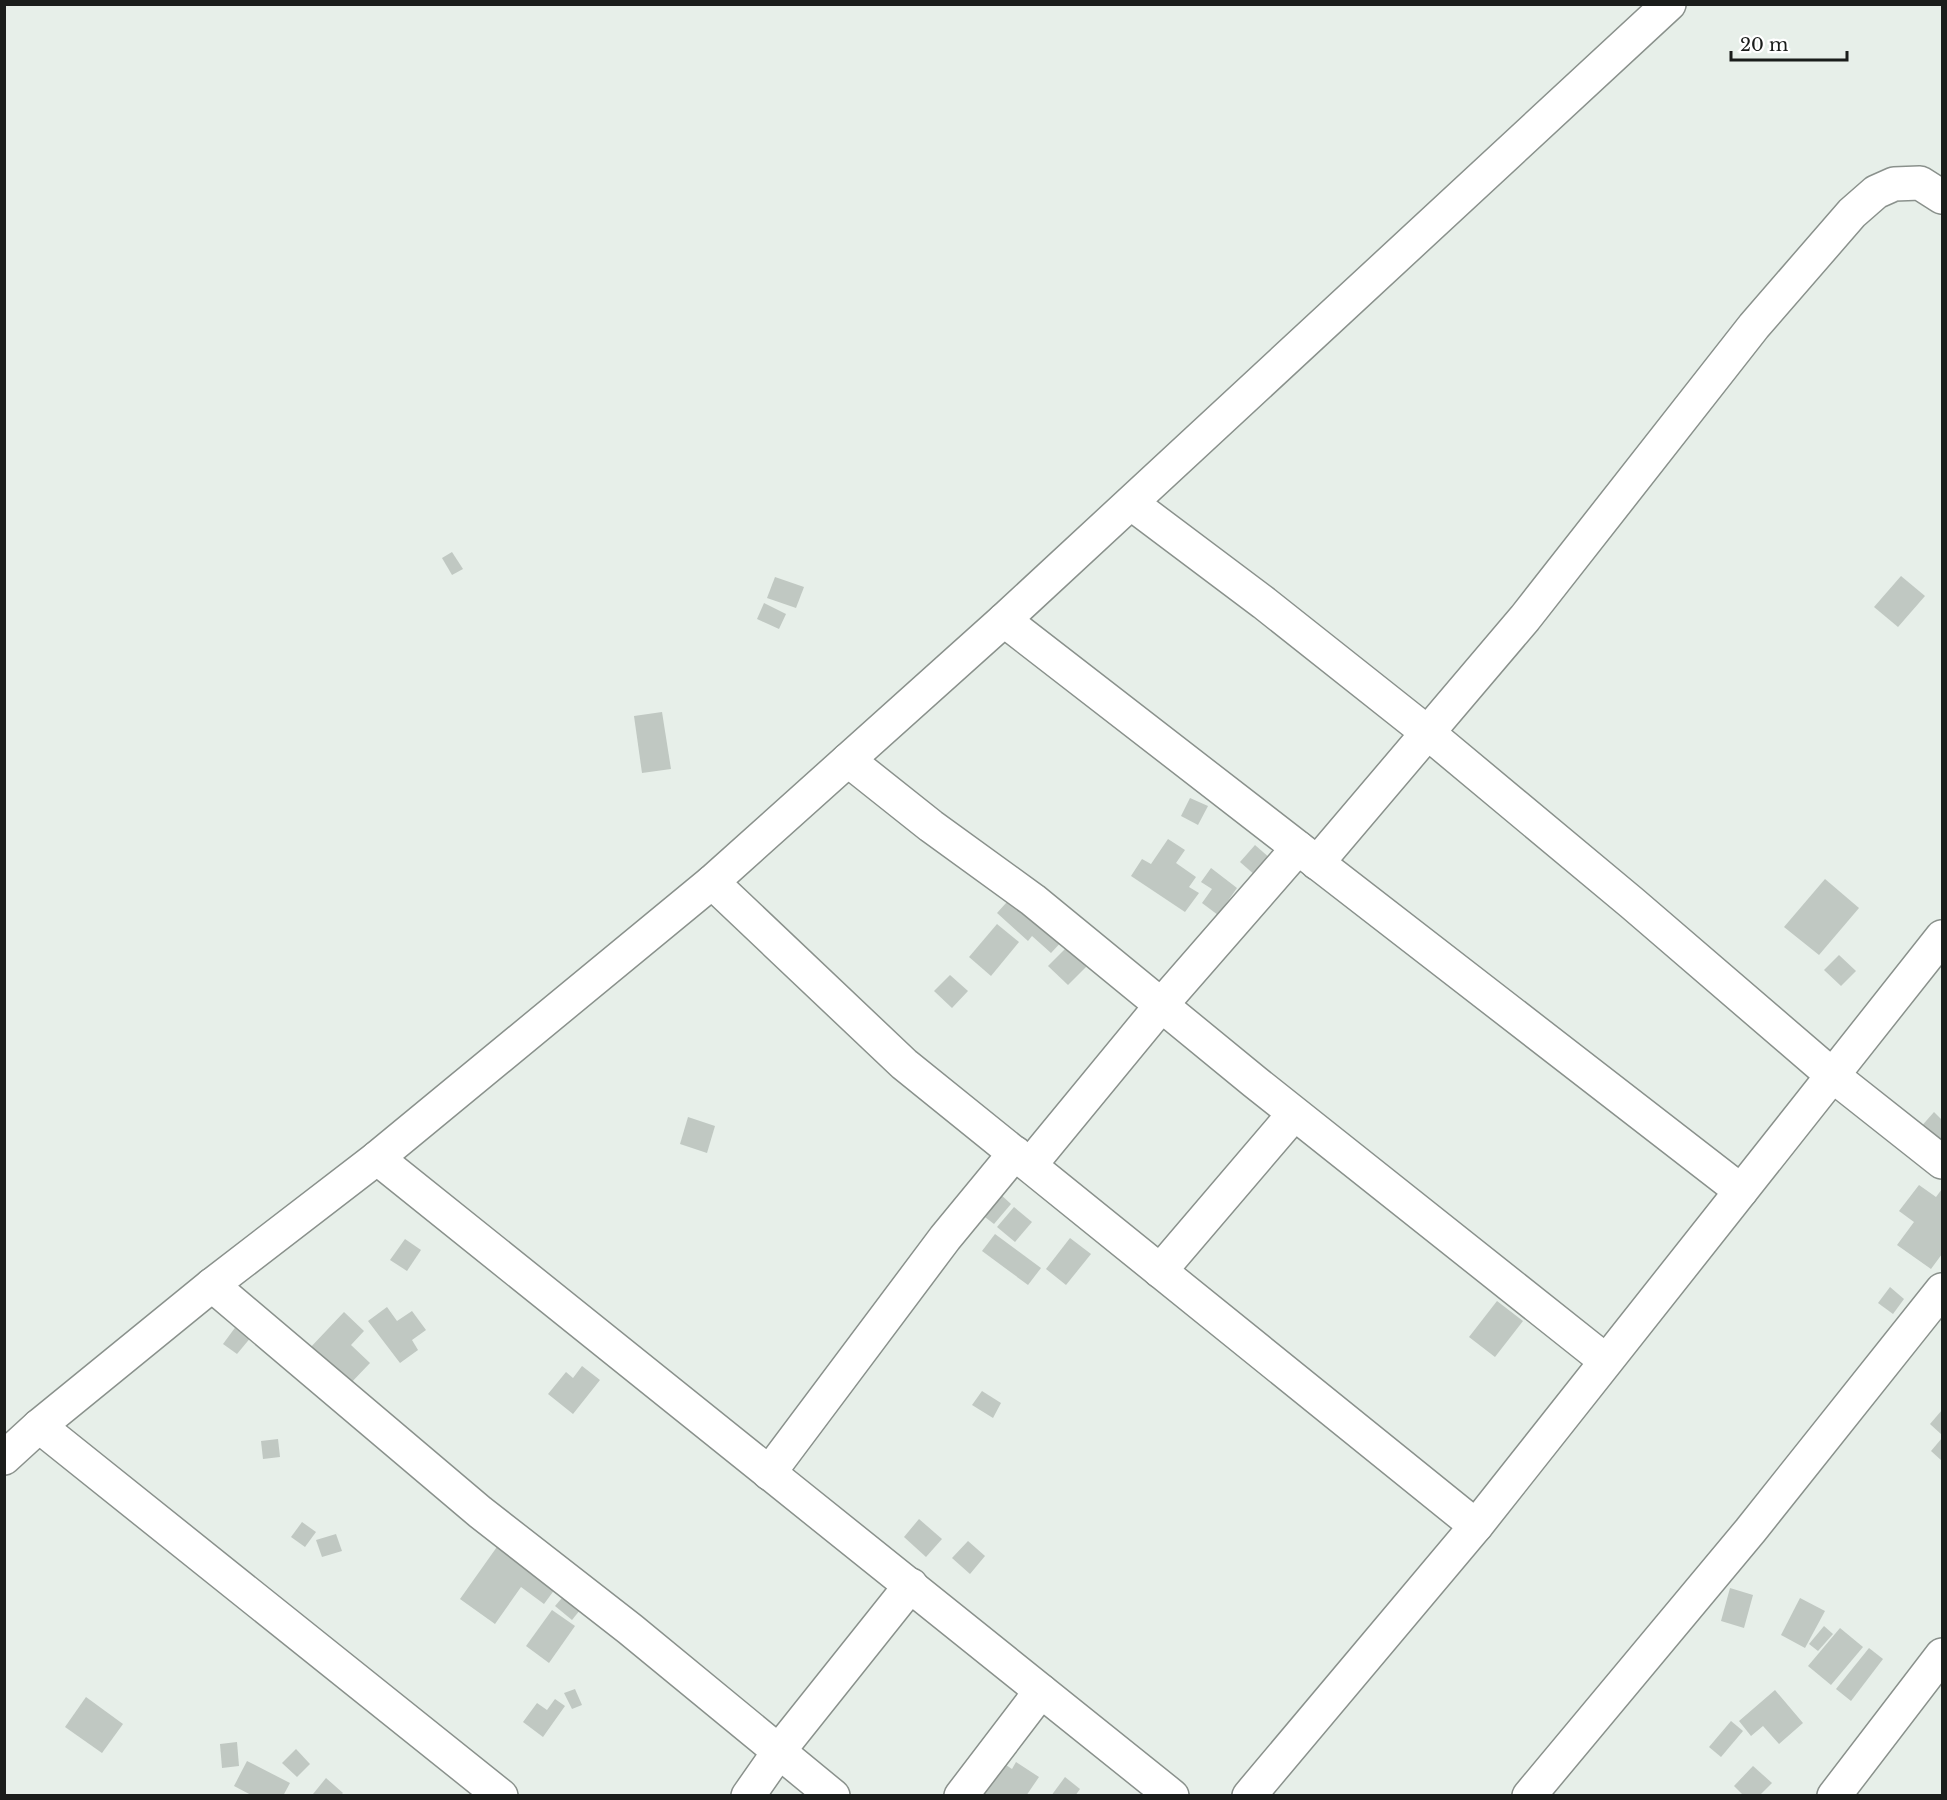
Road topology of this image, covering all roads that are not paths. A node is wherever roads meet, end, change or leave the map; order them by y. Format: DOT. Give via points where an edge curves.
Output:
graph roads {
  1 [pos="1669,4"];
  2 [pos="1942,196"];
  3 [pos="1131,503"];
  4 [pos="1004,620"];
  5 [pos="1428,733"];
  6 [pos="848,760"];
  7 [pos="1308,856"];
  8 [pos="712,882"];
  9 [pos="1942,937"];
  10 [pos="1161,1005"];
  11 [pos="1832,1075"];
  12 [pos="1294,1114"];
  13 [pos="377,1158"];
  14 [pos="1023,1159"];
  15 [pos="1942,1162"];
  16 [pos="1741,1191"];
  17 [pos="1160,1271"];
  18 [pos="212,1285"];
  19 [pos="1942,1290"];
  20 [pos="1606,1361"];
  21 [pos="39,1426"];
  22 [pos="4,1458"];
  23 [pos="769,1473"];
  24 [pos="1476,1526"];
  25 [pos="911,1585"];
  26 [pos="1942,1655"];
  27 [pos="1041,1691"];
  28 [pos="780,1751"];
  29 [pos="501,1796"];
  30 [pos="748,1796"];
  31 [pos="833,1796"];
  32 [pos="961,1796"];
  33 [pos="1172,1796"];
  34 [pos="1249,1796"];
  35 [pos="1529,1796"];
  36 [pos="1834,1796"];
  1 -- 3 [label="street"];
  2 -- 5 [label="street" via="1920,183 1894,184 1876,192 1852,213 1754,326 1525,618"];
  3 -- 4 [label="street"];
  3 -- 5 [label="street"];
  4 -- 6 [label="street"];
  4 -- 7 [label="street"];
  5 -- 7 [label="street"];
  5 -- 11 [label="street"];
  6 -- 8 [label="street"];
  6 -- 10 [label="street" via="1033,900"];
  7 -- 10 [label="street"];
  7 -- 16 [label="street"];
  8 -- 13 [label="street"];
  8 -- 14 [label="street" via="904,1064"];
  9 -- 11 [label="street"];
  10 -- 12 [label="street"];
  10 -- 14 [label="street"];
  11 -- 15 [label="street"];
  11 -- 16 [label="street"];
  12 -- 17 [label="street"];
  12 -- 20 [label="street"];
  13 -- 18 [label="street"];
  13 -- 23 [label="street"];
  14 -- 17 [label="street"];
  14 -- 23 [label="street" via="945,1239"];
  16 -- 20 [label="street"];
  17 -- 24 [label="street"];
  18 -- 21 [label="street"];
  18 -- 28 [label="street" via="480,1512"];
  19 -- 35 [label="street" via="1750,1531"];
  20 -- 24 [label="street"];
  21 -- 22 [label="street"];
  21 -- 29 [label="street"];
  23 -- 25 [label="street"];
  24 -- 34 [label="street"];
  25 -- 27 [label="street"];
  25 -- 28 [label="street"];
  26 -- 36 [label="street"];
  27 -- 32 [label="street"];
  27 -- 33 [label="street"];
  28 -- 30 [label="street"];
  28 -- 31 [label="street"];
}
